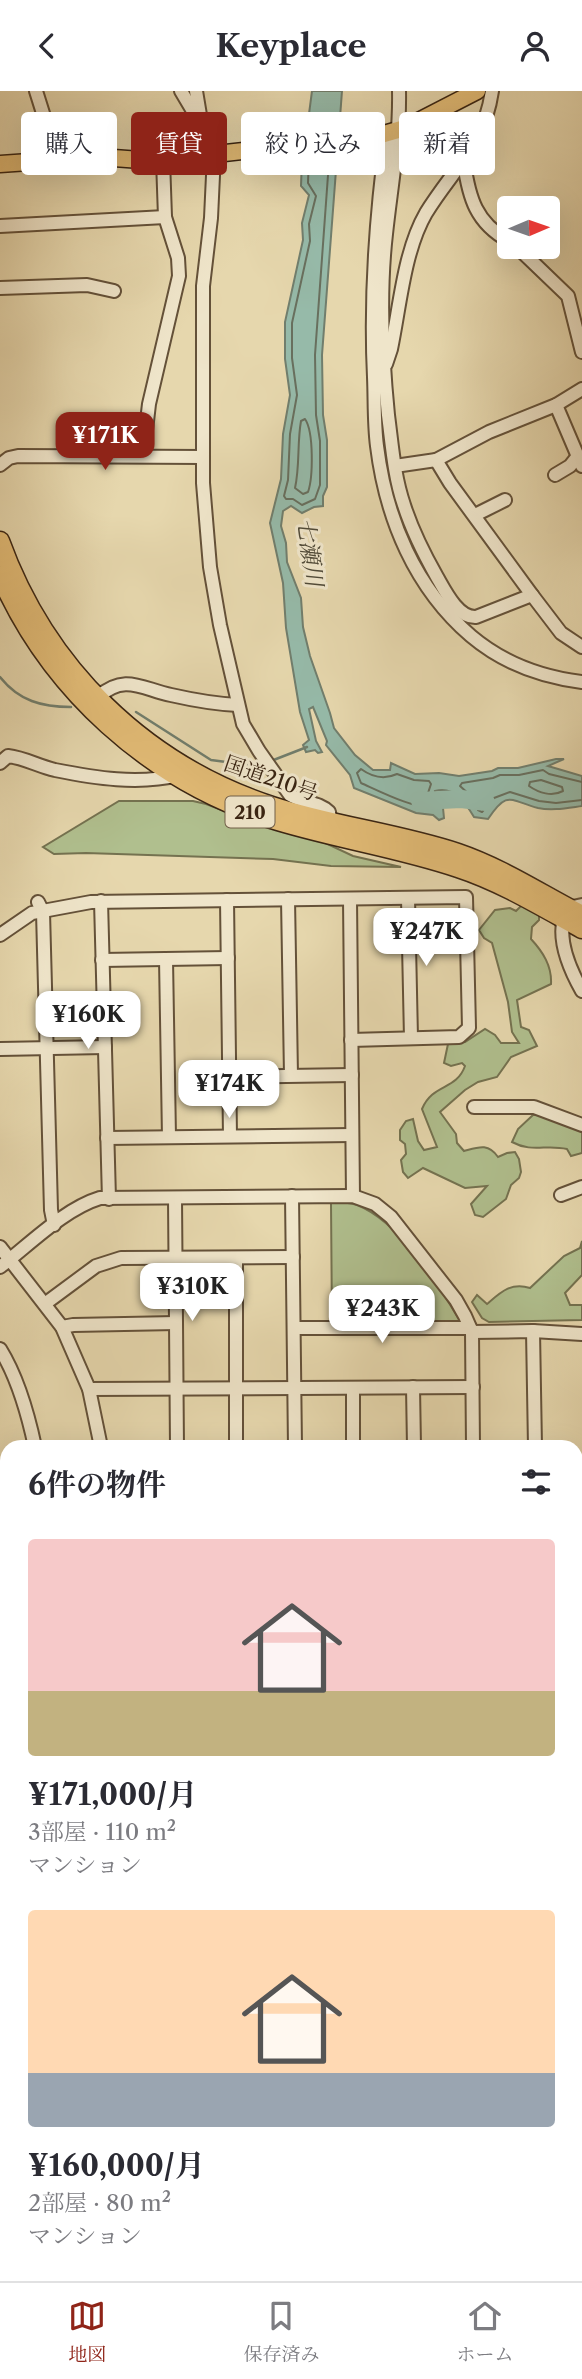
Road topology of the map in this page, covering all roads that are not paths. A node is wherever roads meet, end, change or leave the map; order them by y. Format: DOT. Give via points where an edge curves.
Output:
graph roads {
  1 [pos="36,91"];
  2 [pos="181,91"];
  3 [pos="196,91"];
  4 [pos="399,91"];
  5 [pos="477,91"];
  6 [pos="492,91"];
  7 [pos="43,112"];
  8 [pos="194,112"];
  9 [pos="198,112"];
  10 [pos="487,112"];
  11 [pos="393,132"];
  12 [pos="227,153"];
  13 [pos="21,162"];
  14 [pos="0,164"];
  15 [pos="163,175"];
  16 [pos="209,175"];
  17 [pos="455,175"];
  18 [pos="466,175"];
  19 [pos="164,217"];
  20 [pos="0,226"];
  21 [pos="497,232"];
  22 [pos="529,259"];
  23 [pos="0,288"];
  24 [pos="114,291"];
  25 [pos="582,352"];
  26 [pos="383,370"];
  27 [pos="582,389"];
  28 [pos="556,405"];
  29 [pos="143,456"];
  30 [pos="203,457"];
  31 [pos="436,460"];
  32 [pos="580,461"];
  33 [pos="0,465"];
  34 [pos="395,465"];
  35 [pos="555,475"];
  36 [pos="505,500"];
  37 [pos="479,513"];
  38 [pos="0,541"];
  39 [pos="0,575"];
  40 [pos="532,595"];
  41 [pos="582,647"];
  42 [pos="582,682"];
  43 [pos="98,697"];
  44 [pos="238,705"];
  45 [pos="3,758"];
  46 [pos="184,774"];
  47 [pos="330,821"];
  48 [pos="408,898"];
  49 [pos="288,899"];
  50 [pos="350,899"];
  51 [pos="227,900"];
  52 [pos="101,901"];
  53 [pos="40,907"];
  54 [pos="574,911"];
  55 [pos="15,914"];
  56 [pos="0,925"];
  57 [pos="582,929"];
  58 [pos="0,935"];
  59 [pos="228,958"];
  60 [pos="166,959"];
  61 [pos="102,960"];
  62 [pos="582,991"];
  63 [pos="411,1038"];
  64 [pos="351,1040"];
  65 [pos="105,1047"];
  66 [pos="48,1048"];
  67 [pos="0,1049"];
  68 [pos="291,1075"];
  69 [pos="352,1075"];
  70 [pos="229,1077"];
  71 [pos="474,1107"];
  72 [pos="582,1125"];
  73 [pos="352,1135"];
  74 [pos="230,1136"];
  75 [pos="169,1137"];
  76 [pos="107,1138"];
  77 [pos="582,1188"];
  78 [pos="561,1195"];
  79 [pos="292,1196"];
  80 [pos="353,1196"];
  81 [pos="175,1198"];
  82 [pos="109,1199"];
  83 [pos="54,1225"];
  84 [pos="0,1247"];
  85 [pos="293,1257"];
  86 [pos="175,1258"];
  87 [pos="236,1259"];
  88 [pos="5,1264"];
  89 [pos="46,1303"];
  90 [pos="176,1323"];
  91 [pos="62,1327"];
  92 [pos="294,1328"];
  93 [pos="471,1330"];
  94 [pos="533,1331"];
  95 [pos="582,1334"];
  96 [pos="0,1349"];
  97 [pos="413,1387"];
  98 [pos="473,1387"];
  99 [pos="236,1388"];
  100 [pos="294,1388"];
  101 [pos="353,1388"];
  102 [pos="89,1389"];
  103 [pos="176,1389"];
  104 [pos="33,1440"];
  105 [pos="100,1440"];
  106 [pos="177,1440"];
  107 [pos="236,1440"];
  108 [pos="295,1440"];
  109 [pos="353,1440"];
  110 [pos="414,1440"];
  111 [pos="473,1440"];
  112 [pos="535,1440"];
  1 -- 7 [label="street"];
  2 -- 8 [label="street"];
  3 -- 9 [label="street"];
  4 -- 11 [label="street"];
  5 -- 11 [label="main road"];
  6 -- 10 [label="street"];
  11 -- 12 [label="main road"];
  11 -- 26 [label="street" via="382,282"];
  11 -- 42 [label="street" via="372,298 377,446 392,515 418,574 459,625 517,665"];
  13 -- 14 [label="main road"];
  15 -- 19 [label="street"];
  16 -- 30 [label="street" via="211,218 203,286"];
  17 -- 26 [label="street" via="426,213 411,250"];
  18 -- 21 [label="street" via="477,213"];
  19 -- 20 [label="street"];
  19 -- 29 [label="street" via="178,258 178,276 148,411"];
  22 -- 25 [label="street" via="568,296"];
  23 -- 24 [label="street" via="87,285"];
  26 -- 34 [label="street"];
  27 -- 28 [label="street"];
  28 -- 31 [label="street"];
  28 -- 32 [label="street"];
  29 -- 30 [label="street"];
  29 -- 33 [label="street" via="18,456"];
  30 -- 44 [label="street" via="210,566"];
  31 -- 34 [label="street"];
  31 -- 40 [label="street"];
  32 -- 35 [label="street"];
  34 -- 40 [label="street" via="403,503 425,556 464,614 476,617"];
  36 -- 37 [label="street"];
  38 -- 43 [label="highway, 国道210号 / 210" via="24,599 43,630"];
  39 -- 46 [label="highway, 国道210号 / 210" via="31,634 73,691 117,733"];
  40 -- 41 [label="street" via="561,633"];
  43 -- 44 [label="street" via="116,686 136,684 172,696"];
  43 -- 46 [label="highway, 国道210号 / 210"];
  44 -- 47 [label="street" via="245,730 287,791 300,801 324,807"];
  45 -- 46 [label="street" via="125,780 151,781"];
  46 -- 47 [label="highway, 国道210号 / 210"];
  46 -- 54 [label="highway, 国道210号 / 210" via="236,806 269,818 465,870"];
  47 -- 54 [label="highway, 国道210号 / 210" via="459,854"];
  48 -- 50 [label="street"];
  48 -- 63 [label="street"];
  48 -- 63 [label="street" via="466,897 468,1028 459,1037"];
  49 -- 50 [label="street"];
  49 -- 51 [label="street"];
  49 -- 68 [label="street"];
  50 -- 64 [label="street"];
  51 -- 52 [label="street"];
  51 -- 59 [label="street"];
  52 -- 53 [label="street"];
  52 -- 61 [label="street"];
  53 -- 58 [label="street"];
  53 -- 66 [label="street"];
  54 -- 57 [label="highway, 国道210号 / 210"];
  54 -- 62 [label="street" via="562,933"];
  55 -- 56 [label="street"];
  59 -- 60 [label="street"];
  59 -- 70 [label="street"];
  60 -- 61 [label="street"];
  60 -- 75 [label="street"];
  61 -- 65 [label="street"];
  63 -- 64 [label="street"];
  64 -- 69 [label="street"];
  65 -- 66 [label="street"];
  65 -- 76 [label="street"];
  66 -- 67 [label="street"];
  66 -- 83 [label="street"];
  68 -- 69 [label="street"];
  68 -- 70 [label="street"];
  69 -- 73 [label="street"];
  70 -- 74 [label="street"];
  71 -- 72 [label="street" via="534,1107"];
  73 -- 74 [label="street"];
  73 -- 80 [label="street"];
  74 -- 75 [label="street"];
  75 -- 76 [label="street"];
  76 -- 82 [label="street"];
  77 -- 78 [label="street"];
  79 -- 80 [label="street"];
  79 -- 81 [label="street"];
  79 -- 85 [label="street"];
  80 -- 93 [label="street" via="375,1204 391,1217 456,1300"];
  81 -- 82 [label="street"];
  81 -- 86 [label="street"];
  82 -- 83 [label="street" via="89,1201"];
  83 -- 88 [label="street"];
  84 -- 88 [label="street"];
  85 -- 87 [label="street"];
  85 -- 92 [label="street"];
  86 -- 87 [label="street"];
  86 -- 89 [label="street" via="121,1258 96,1266"];
  86 -- 90 [label="street"];
  87 -- 99 [label="street"];
  88 -- 89 [label="street"];
  89 -- 91 [label="street"];
  90 -- 91 [label="street"];
  90 -- 103 [label="street"];
  91 -- 102 [label="street"];
  92 -- 93 [label="street"];
  92 -- 100 [label="street"];
  93 -- 94 [label="street"];
  93 -- 98 [label="street"];
  94 -- 95 [label="street"];
  94 -- 112 [label="street"];
  96 -- 104 [label="street" via="19,1391"];
  97 -- 98 [label="street"];
  97 -- 101 [label="street"];
  97 -- 110 [label="street"];
  98 -- 111 [label="street"];
  99 -- 100 [label="street"];
  99 -- 103 [label="street"];
  99 -- 107 [label="street"];
  100 -- 101 [label="street"];
  100 -- 108 [label="street"];
  101 -- 109 [label="street"];
  102 -- 103 [label="street"];
  102 -- 105 [label="street"];
  103 -- 106 [label="street"];
}
